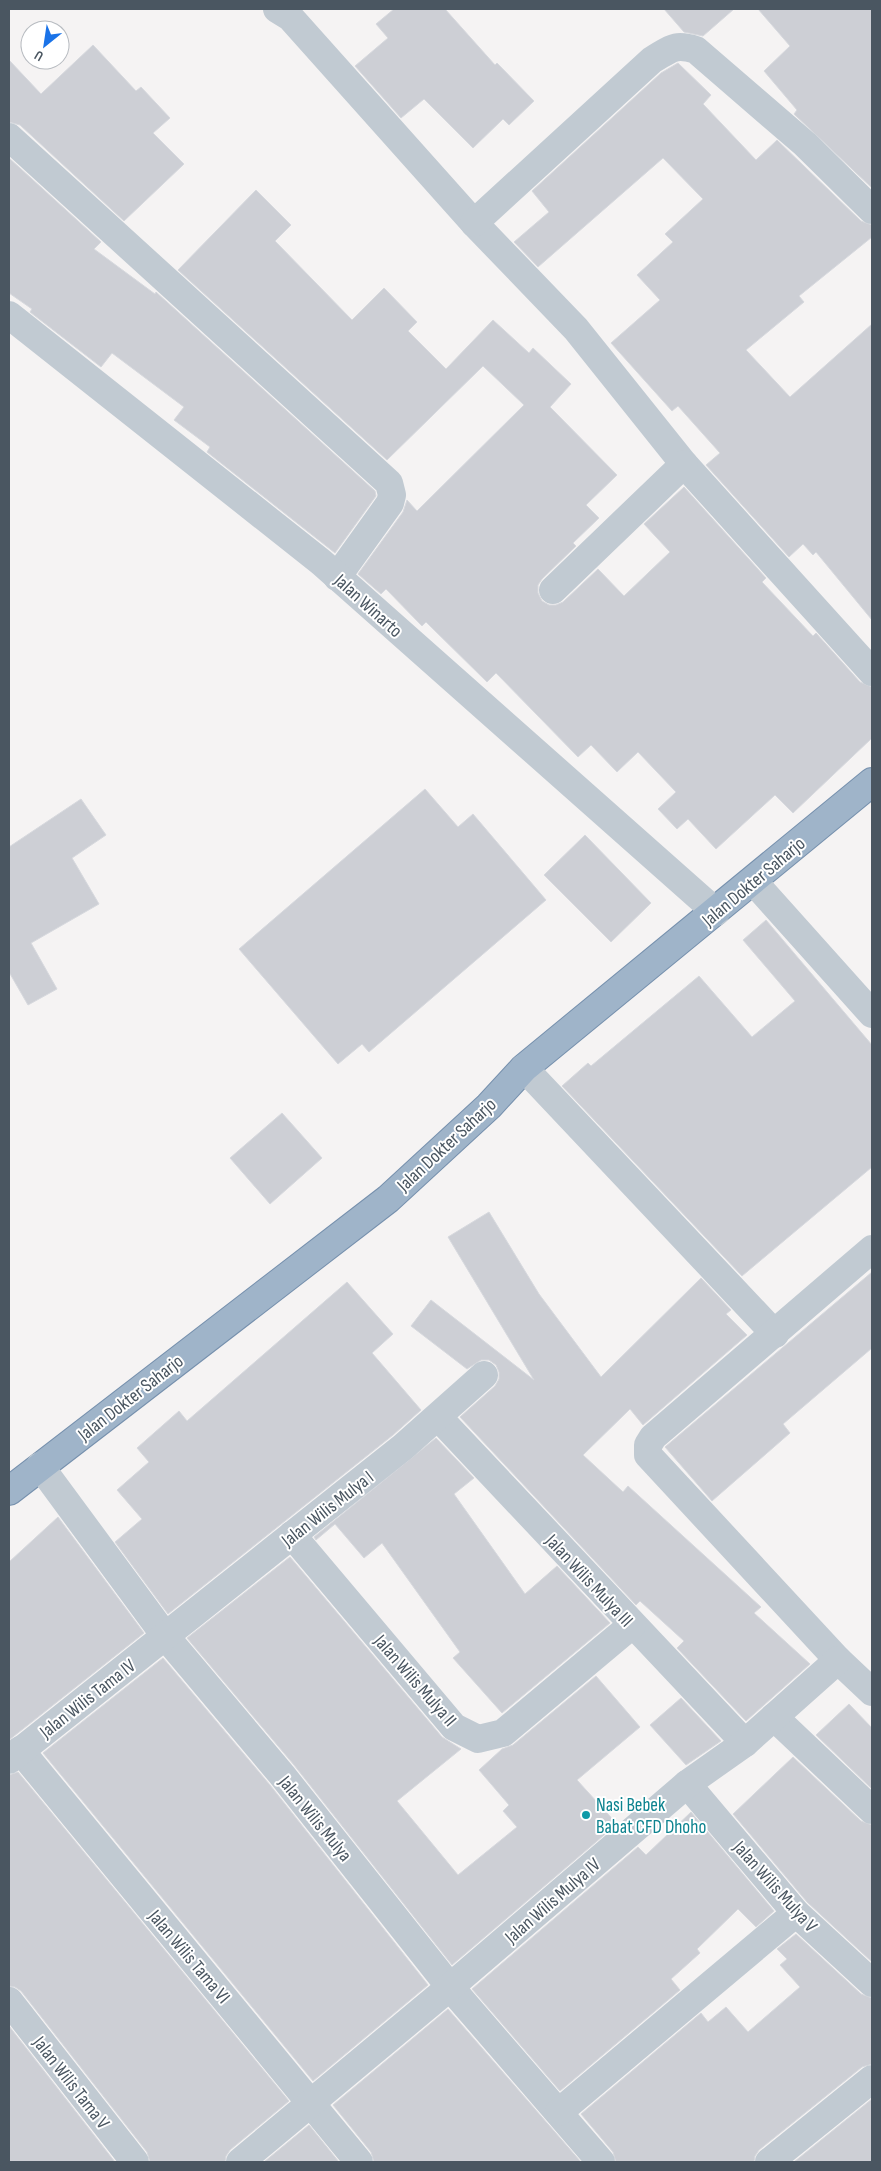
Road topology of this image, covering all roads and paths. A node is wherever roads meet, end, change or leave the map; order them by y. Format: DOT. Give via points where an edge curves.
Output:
graph roads {
  1 [pos="290,11"];
  2 [pos="9,137"];
  3 [pos="872,210"];
  4 [pos="474,223"];
  5 [pos="9,315"];
  6 [pos="684,464"];
  7 [pos="337,577"];
  8 [pos="553,590"];
  9 [pos="872,672"];
  10 [pos="872,782"];
  11 [pos="753,881"];
  12 [pos="716,912"];
  13 [pos="872,1014"];
  14 [pos="524,1068"];
  15 [pos="872,1249"];
  16 [pos="775,1334"];
  17 [pos="484,1375"];
  18 [pos="438,1417"];
  19 [pos="40,1466"];
  20 [pos="9,1492"];
  21 [pos="292,1535"];
  22 [pos="632,1625"];
  23 [pos="166,1637"];
  24 [pos="838,1660"];
  25 [pos="872,1692"];
  26 [pos="774,1717"];
  27 [pos="744,1743"];
  28 [pos="15,1755"];
  29 [pos="687,1784"];
  30 [pos="872,1810"];
  31 [pos="796,1913"];
  32 [pos="872,1983"];
  33 [pos="450,1987"];
  34 [pos="9,2001"];
  35 [pos="872,2079"];
  36 [pos="312,2103"];
  37 [pos="559,2112"];
  38 [pos="134,2162"];
  39 [pos="240,2162"];
  40 [pos="359,2162"];
  41 [pos="601,2162"];
  42 [pos="769,2162"];
  1 -- 4 [label="street"];
  2 -- 7 [label="street" via="388,483 392,495 390,504"];
  3 -- 4 [label="street" via="805,144 696,50 675,46 652,60"];
  4 -- 6 [label="street" via="576,328"];
  5 -- 7 [label="street, Jalan Winarto"];
  6 -- 8 [label="street"];
  6 -- 9 [label="street"];
  7 -- 12 [label="street, Jalan Winarto"];
  10 -- 11 [label="highway, Jalan Dokter Saharjo"];
  11 -- 12 [label="highway, Jalan Dokter Saharjo"];
  11 -- 13 [label="street"];
  12 -- 14 [label="highway, Jalan Dokter Saharjo"];
  14 -- 16 [label="street"];
  14 -- 19 [label="highway, Jalan Dokter Saharjo" via="489,1106 388,1199"];
  15 -- 16 [label="street"];
  16 -- 24 [label="street" via="653,1437 648,1455"];
  17 -- 18 [label="street, Jalan Wilis Mulya I"];
  18 -- 21 [label="street, Jalan Wilis Mulya I"];
  18 -- 22 [label="street, Jalan Wilis Mulya III"];
  19 -- 20 [label="highway, Jalan Dokter Saharjo"];
  19 -- 23 [label="street, Jalan Wilis Mulya"];
  21 -- 22 [label="street, Jalan Wilis Mulya II" via="454,1727 478,1739 503,1733"];
  21 -- 23 [label="street, Jalan Wilis Mulya I"];
  22 -- 27 [label="street, Jalan Wilis Mulya III"];
  23 -- 28 [label="street, Jalan Wilis Tama IV"];
  23 -- 33 [label="street, Jalan Wilis Mulya" via="282,1775"];
  24 -- 25 [label="street"];
  24 -- 26 [label="street, Jalan Wilis Mulya IV"];
  26 -- 27 [label="street, Jalan Wilis Mulya IV"];
  26 -- 30 [label="street"];
  27 -- 29 [label="street, Jalan Wilis Mulya IV"];
  28 -- 36 [label="street, Jalan Wilis Tama VI"];
  29 -- 31 [label="street, Jalan Wilis Mulya V"];
  29 -- 33 [label="street, Jalan Wilis Mulya IV"];
  31 -- 32 [label="street, Jalan Wilis Mulya V"];
  31 -- 37 [label="street"];
  33 -- 36 [label="street, Jalan Wilis Mulya IV"];
  33 -- 37 [label="street, Jalan Wilis Mulya"];
  34 -- 38 [label="street, Jalan Wilis Tama V"];
  35 -- 42 [label="street"];
  36 -- 39 [label="street, Jalan Wilis Mulya IV"];
  36 -- 40 [label="street, Jalan Wilis Tama VI"];
  37 -- 41 [label="street, Jalan Wilis Mulya"];
}
